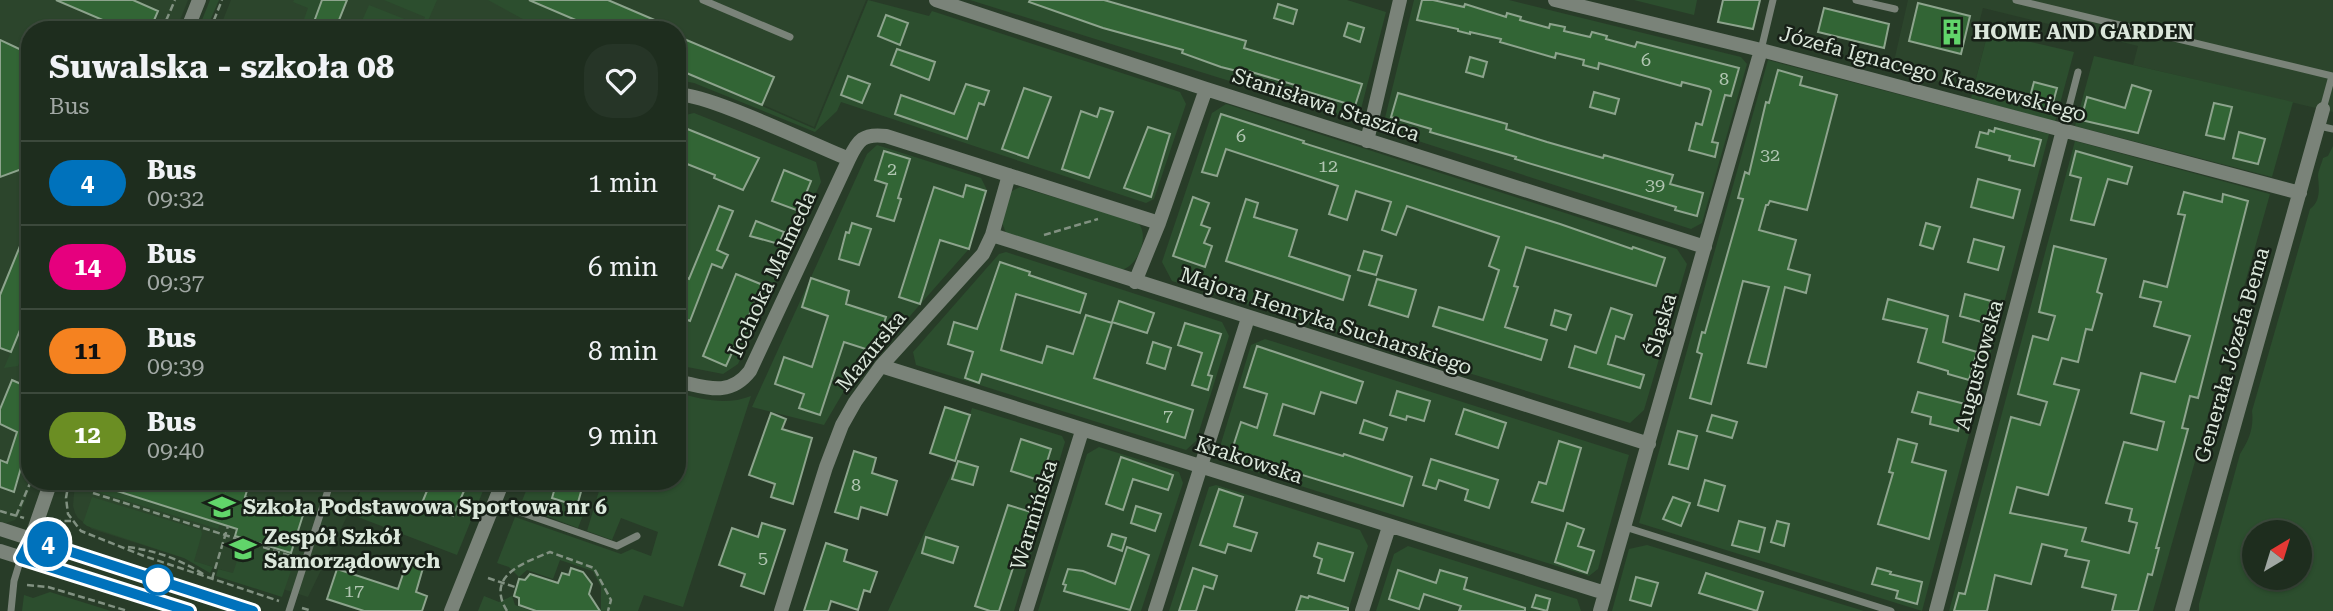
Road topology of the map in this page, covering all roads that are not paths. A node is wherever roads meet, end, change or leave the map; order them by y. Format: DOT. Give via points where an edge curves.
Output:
graph roads {
  1 [pos="703,0"];
  2 [pos="936,0"];
  3 [pos="1400,0"];
  4 [pos="1555,0"];
  5 [pos="1773,0"];
  6 [pos="1856,0"];
  7 [pos="2015,0"];
  8 [pos="195,1"];
  9 [pos="1895,9"];
  10 [pos="189,21"];
  11 [pos="790,37"];
  12 [pos="1760,50"];
  13 [pos="2078,72"];
  14 [pos="1206,89"];
  15 [pos="686,95"];
  16 [pos="2322,109"];
  17 [pos="2318,126"];
  18 [pos="2063,130"];
  19 [pos="2333,130"];
  20 [pos="1367,141"];
  21 [pos="849,159"];
  22 [pos="1009,175"];
  23 [pos="2300,193"];
  24 [pos="1159,223"];
  25 [pos="992,235"];
  26 [pos="1704,247"];
  27 [pos="1135,282"];
  28 [pos="1248,318"];
  29 [pos="881,366"];
  30 [pos="686,383"];
  31 [pos="1082,431"];
  32 [pos="1649,444"];
  33 [pos="1202,467"];
  34 [pos="48,490"];
  35 [pos="328,490"];
  36 [pos="499,490"];
  37 [pos="494,503"];
  38 [pos="1389,527"];
  39 [pos="1625,527"];
  40 [pos="0,529"];
  41 [pos="637,536"];
  42 [pos="31,539"];
  43 [pos="0,551"];
  44 [pos="21,558"];
  45 [pos="1605,593"];
  46 [pos="230,608"];
  47 [pos="290,608"];
  48 [pos="10,611"];
  49 [pos="189,611"];
  50 [pos="253,611"];
  51 [pos="451,611"];
  52 [pos="781,611"];
  53 [pos="1026,611"];
  54 [pos="1155,611"];
  55 [pos="1362,611"];
  56 [pos="1600,611"];
  57 [pos="1891,611"];
  58 [pos="1936,611"];
  59 [pos="2182,611"];
  1 -- 11 [label="lane"];
  2 -- 14 [label="street, Stanisława Staszica"];
  3 -- 20 [label="street"];
  4 -- 12 [label="street, Józefa Ignacego Kraszewskiego"];
  5 -- 12 [label="lane"];
  6 -- 9 [label="lane"];
  7 -- 16 [label="lane" via="2332,76"];
  8 -- 10 [label="street"];
  12 -- 18 [label="street, Józefa Ignacego Kraszewskiego"];
  12 -- 26 [label="street, Śląska"];
  13 -- 18 [label="lane"];
  14 -- 20 [label="street, Stanisława Staszica"];
  14 -- 24 [label="street"];
  15 -- 21 [label="street"];
  16 -- 17 [label="street, Generała Józefa Bema"];
  17 -- 19 [label="lane"];
  17 -- 23 [label="street, Generała Józefa Bema"];
  18 -- 23 [label="street, Józefa Ignacego Kraszewskiego"];
  18 -- 58 [label="street, Augustowska"];
  20 -- 26 [label="street, Stanisława Staszica"];
  21 -- 22 [label="street" via="855,146 873,134"];
  21 -- 30 [label="street, Icchoka Malmeda" via="742,382 728,388"];
  22 -- 24 [label="street"];
  22 -- 25 [label="street, Mazurska"];
  23 -- 59 [label="street, Generała Józefa Bema"];
  24 -- 27 [label="street"];
  25 -- 27 [label="street, Majora Henryka Sucharskiego"];
  25 -- 29 [label="street, Mazurska" via="983,254"];
  26 -- 32 [label="street, Śląska"];
  27 -- 28 [label="street, Majora Henryka Sucharskiego"];
  28 -- 32 [label="street, Majora Henryka Sucharskiego"];
  28 -- 33 [label="street"];
  29 -- 31 [label="street, Krakowska"];
  29 -- 52 [label="street, Mazurska" via="838,436"];
  31 -- 33 [label="street, Krakowska"];
  31 -- 53 [label="street, Warmińska"];
  32 -- 39 [label="street, Śląska"];
  33 -- 38 [label="street, Krakowska"];
  33 -- 54 [label="street"];
  34 -- 42 [label="street"];
  35 -- 47 [label="lane"];
  36 -- 37 [label="street"];
  37 -- 41 [label="lane" via="617,547"];
  37 -- 51 [label="street"];
  38 -- 45 [label="street, Krakowska"];
  38 -- 55 [label="street"];
  39 -- 45 [label="street, Śląska"];
  39 -- 57 [label="lane"];
  40 -- 42 [label="street"];
  42 -- 44 [label="street"];
  42 -- 46 [label="street"];
  43 -- 44 [label="street"];
  44 -- 48 [label="lane"];
  44 -- 49 [label="street"];
  45 -- 56 [label="street, Śląska"];
  46 -- 50 [label="street"];
}
